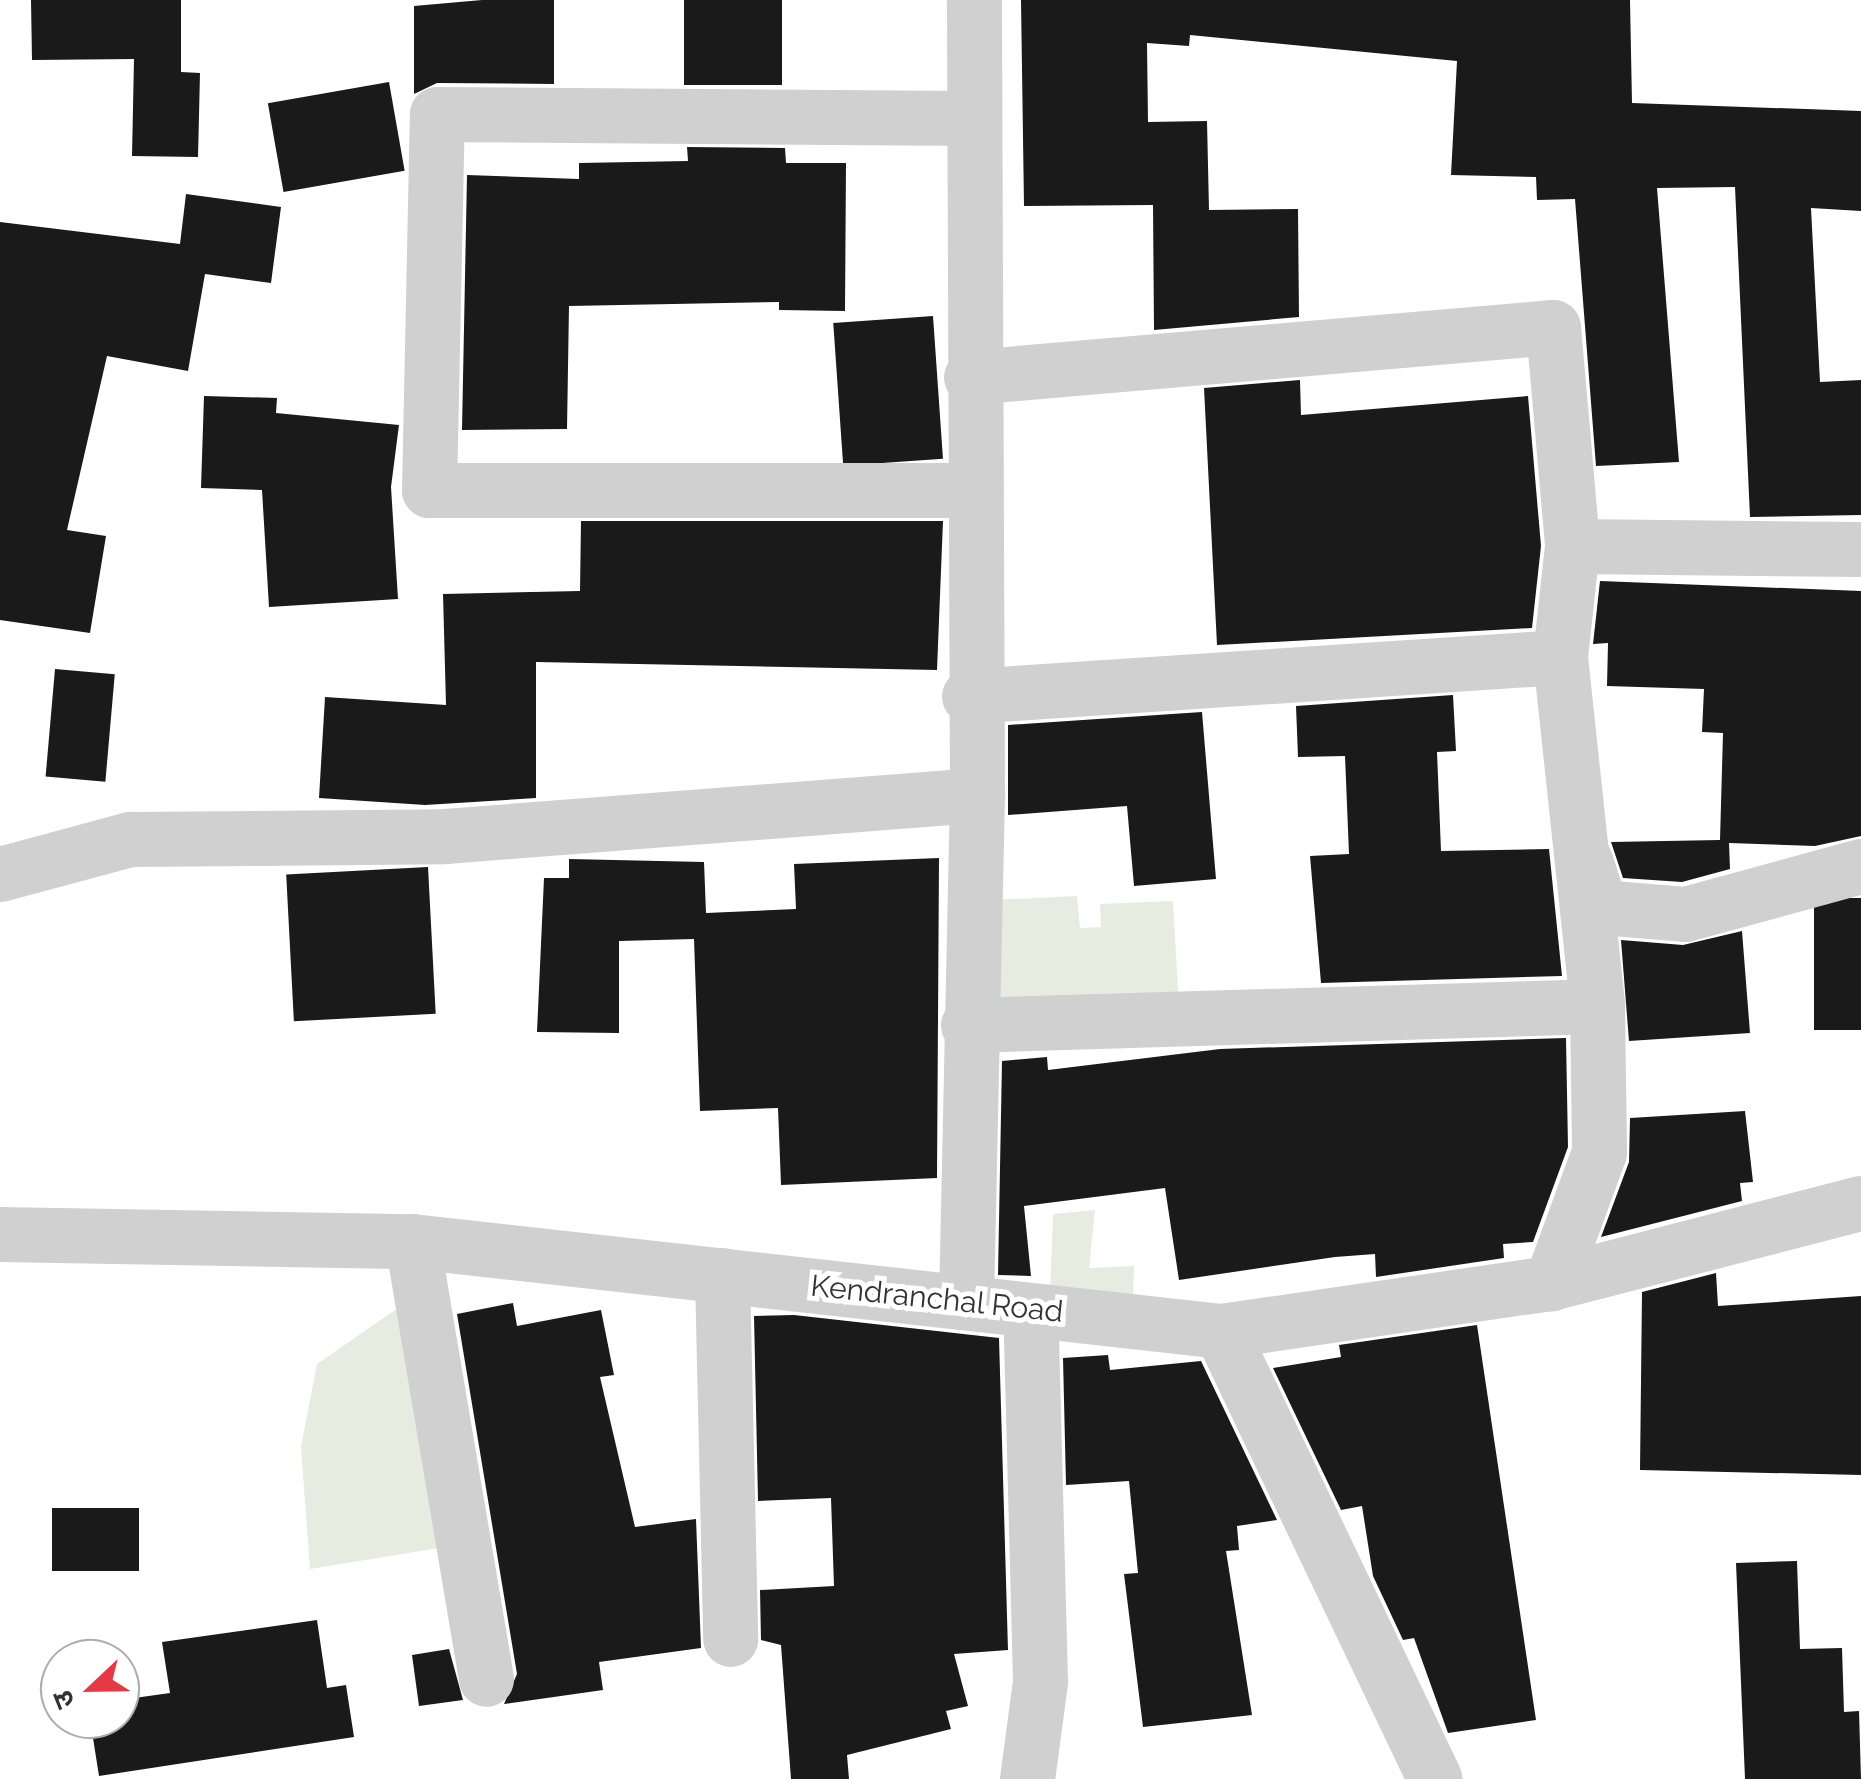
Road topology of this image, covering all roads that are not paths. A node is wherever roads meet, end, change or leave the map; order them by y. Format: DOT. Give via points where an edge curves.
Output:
graph roads {
  1 [pos="974,0"];
  2 [pos="973,118"];
  3 [pos="972,377"];
  4 [pos="973,490"];
  5 [pos="1572,546"];
  6 [pos="1861,549"];
  7 [pos="1560,657"];
  8 [pos="969,696"];
  9 [pos="977,794"];
  10 [pos="1573,824"];
  11 [pos="1861,866"];
  12 [pos="0,874"];
  13 [pos="1596,1006"];
  14 [pos="968,1025"];
  15 [pos="1861,1203"];
  16 [pos="0,1234"];
  17 [pos="412,1241"];
  18 [pos="722,1275"];
  19 [pos="1551,1283"];
  20 [pos="966,1302"];
  21 [pos="1030,1310"];
  22 [pos="1221,1331"];
  23 [pos="730,1639"];
  24 [pos="486,1680"];
  25 [pos="1027,1779"];
  26 [pos="1435,1779"];
  1 -- 2 [label="street"];
  2 -- 3 [label="street"];
  2 -- 4 [label="street" via="437,114 428,490"];
  3 -- 4 [label="street"];
  3 -- 5 [label="street" via="1553,327"];
  4 -- 8 [label="street"];
  5 -- 6 [label="street"];
  5 -- 7 [label="street"];
  7 -- 8 [label="street"];
  7 -- 10 [label="street"];
  8 -- 9 [label="street"];
  9 -- 12 [label="street" via="445,836 130,839"];
  9 -- 14 [label="street"];
  10 -- 11 [label="street" via="1600,907 1686,914"];
  10 -- 13 [label="street"];
  13 -- 14 [label="street"];
  13 -- 19 [label="street" via="1598,1152"];
  14 -- 20 [label="street"];
  15 -- 19 [label="street, Kendranchal Road"];
  16 -- 17 [label="street, Kendranchal Road"];
  17 -- 18 [label="street, Kendranchal Road"];
  17 -- 24 [label="street"];
  18 -- 20 [label="street, Kendranchal Road"];
  18 -- 23 [label="street"];
  19 -- 22 [label="street, Kendranchal Road"];
  20 -- 21 [label="street, Kendranchal Road"];
  21 -- 22 [label="street, Kendranchal Road"];
  21 -- 25 [label="street" via="1040,1681"];
  22 -- 26 [label="street"];
}
